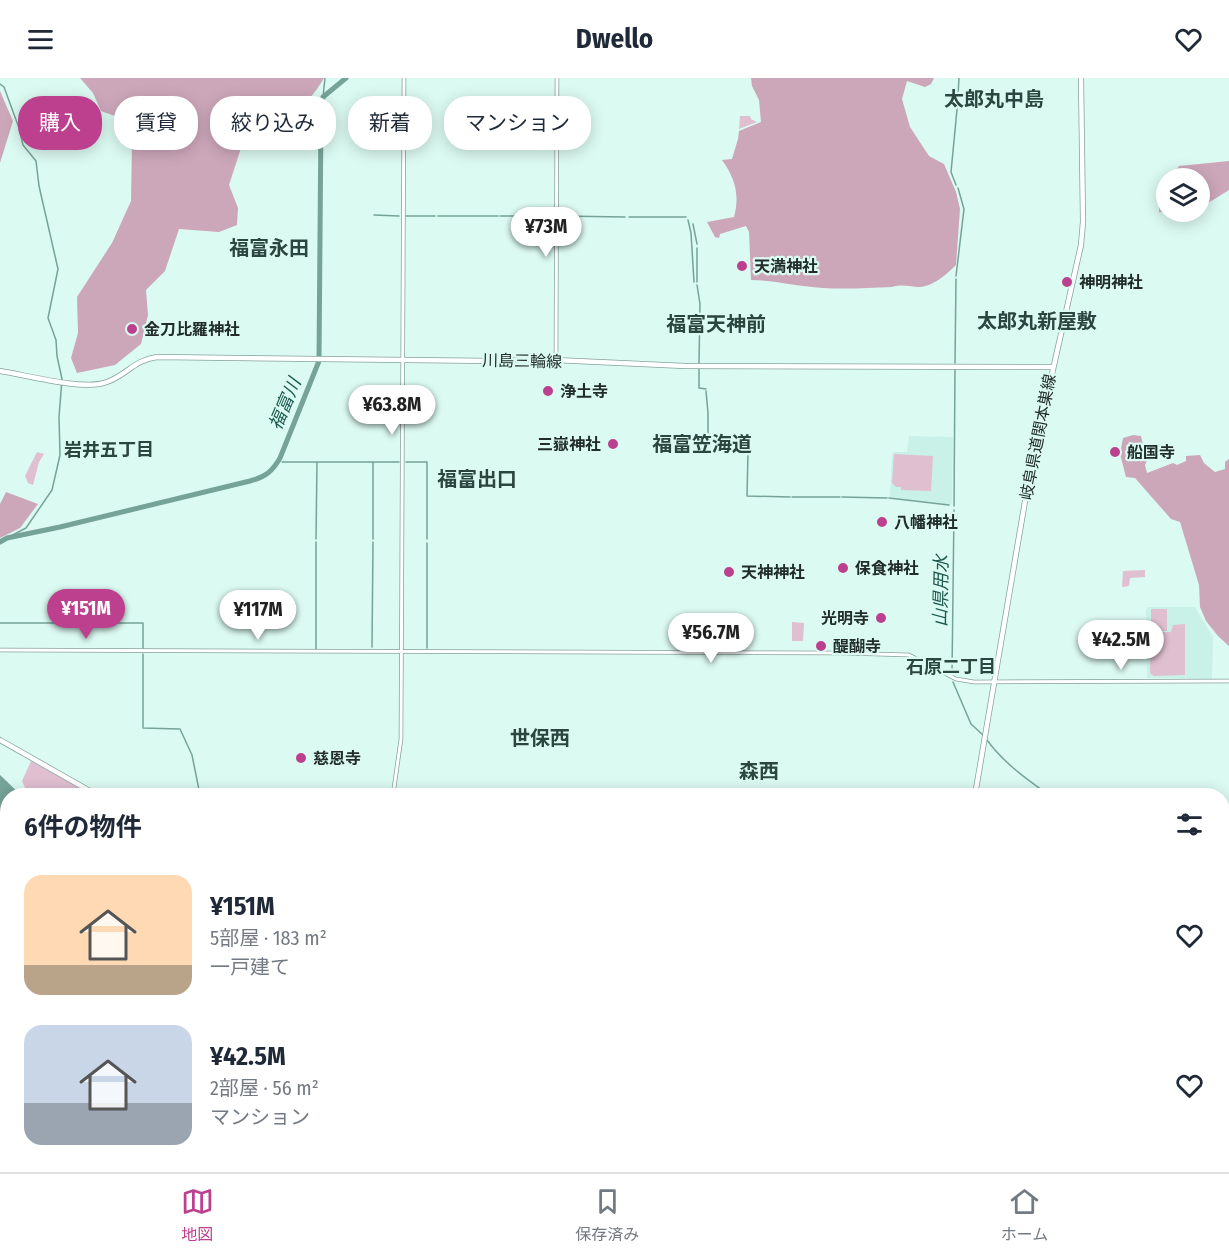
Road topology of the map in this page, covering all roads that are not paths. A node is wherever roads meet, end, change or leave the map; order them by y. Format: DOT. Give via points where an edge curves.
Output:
graph roads {
  1 [pos="404,78"];
  2 [pos="557,78"];
  3 [pos="1081,78"];
  4 [pos="403,360"];
  5 [pos="556,361"];
  6 [pos="1052,367"];
  7 [pos="0,371"];
  8 [pos="0,650"];
  9 [pos="402,652"];
  10 [pos="1229,681"];
  11 [pos="994,682"];
  12 [pos="0,740"];
  13 [pos="85,788"];
  14 [pos="394,788"];
  15 [pos="976,788"];
  1 -- 4 [label="street"];
  2 -- 5 [label="street"];
  3 -- 6 [label="main road, 岐阜県道関本巣線" via="1082,236"];
  4 -- 5 [label="main road, 川島三輪線"];
  4 -- 7 [label="main road, 川島三輪線" via="149,358 107,382 92,385"];
  4 -- 9 [label="street"];
  5 -- 6 [label="main road, 川島三輪線" via="685,366"];
  6 -- 11 [label="main road, 岐阜県道関本巣線"];
  8 -- 9 [label="street"];
  9 -- 11 [label="street" via="905,655 956,679"];
  9 -- 14 [label="street" via="402,739"];
  10 -- 11 [label="street"];
  11 -- 15 [label="main road, 岐阜県道関本巣線"];
  12 -- 13 [label="main road"];
}
